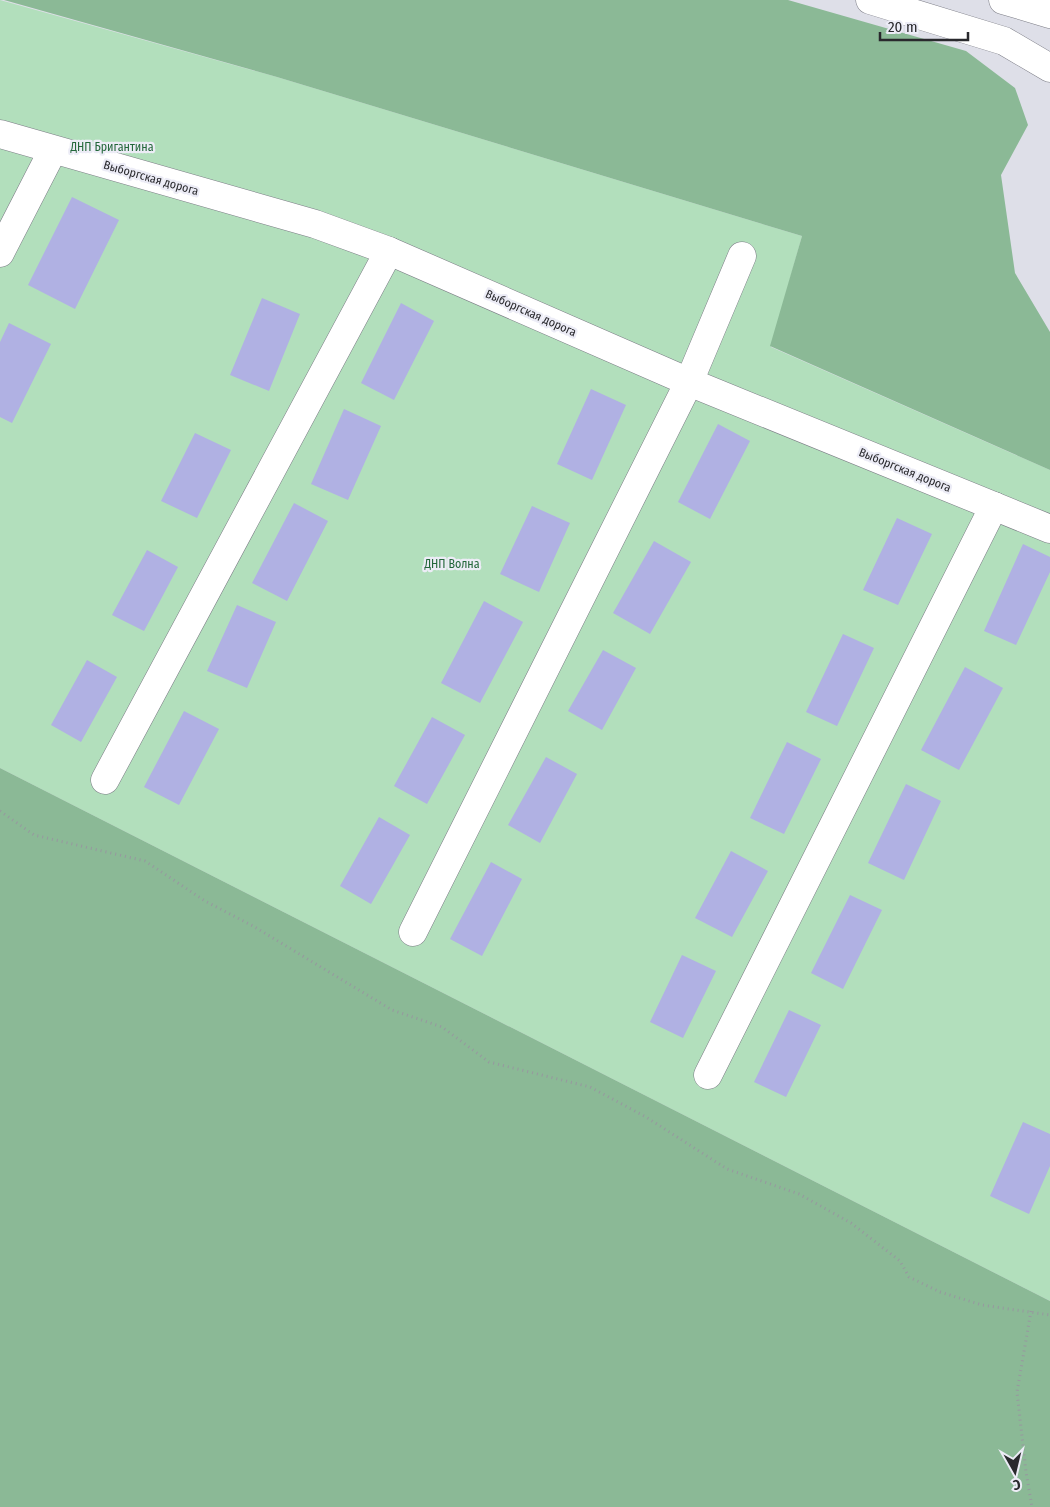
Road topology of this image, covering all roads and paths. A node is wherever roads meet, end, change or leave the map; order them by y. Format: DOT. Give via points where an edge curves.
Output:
graph roads {
  1 [pos="870,0"];
  2 [pos="1004,0"];
  3 [pos="1050,14"];
  4 [pos="1050,68"];
  5 [pos="0,134"];
  6 [pos="53,150"];
  7 [pos="389,251"];
  8 [pos="0,253"];
  9 [pos="742,256"];
  10 [pos="688,382"];
  11 [pos="994,506"];
  12 [pos="1050,529"];
  13 [pos="105,780"];
  14 [pos="0,811"];
  15 [pos="413,932"];
  16 [pos="708,1075"];
  17 [pos="1031,1311"];
  18 [pos="1050,1315"];
  19 [pos="1032,1507"];
  1 -- 4 [label="street" via="1004,41"];
  2 -- 3 [label="street"];
  5 -- 6 [label="street, Выборгская дорога"];
  6 -- 7 [label="street, Выборгская дорога" via="315,224"];
  6 -- 8 [label="street"];
  7 -- 10 [label="street, Выборгская дорога"];
  7 -- 13 [label="street"];
  9 -- 10 [label="street"];
  10 -- 11 [label="street, Выборгская дорога"];
  10 -- 15 [label="street"];
  11 -- 12 [label="street, Выборгская дорога"];
  11 -- 16 [label="street"];
  14 -- 17 [label="path" via="34,835 145,861 204,901 253,926 392,1010 442,1027 489,1062 590,1087 646,1117 727,1169 799,1194 851,1223 900,1261 909,1276 932,1288 982,1305"];
  17 -- 18 [label="path"];
  17 -- 19 [label="path" via="1017,1392"];
}
